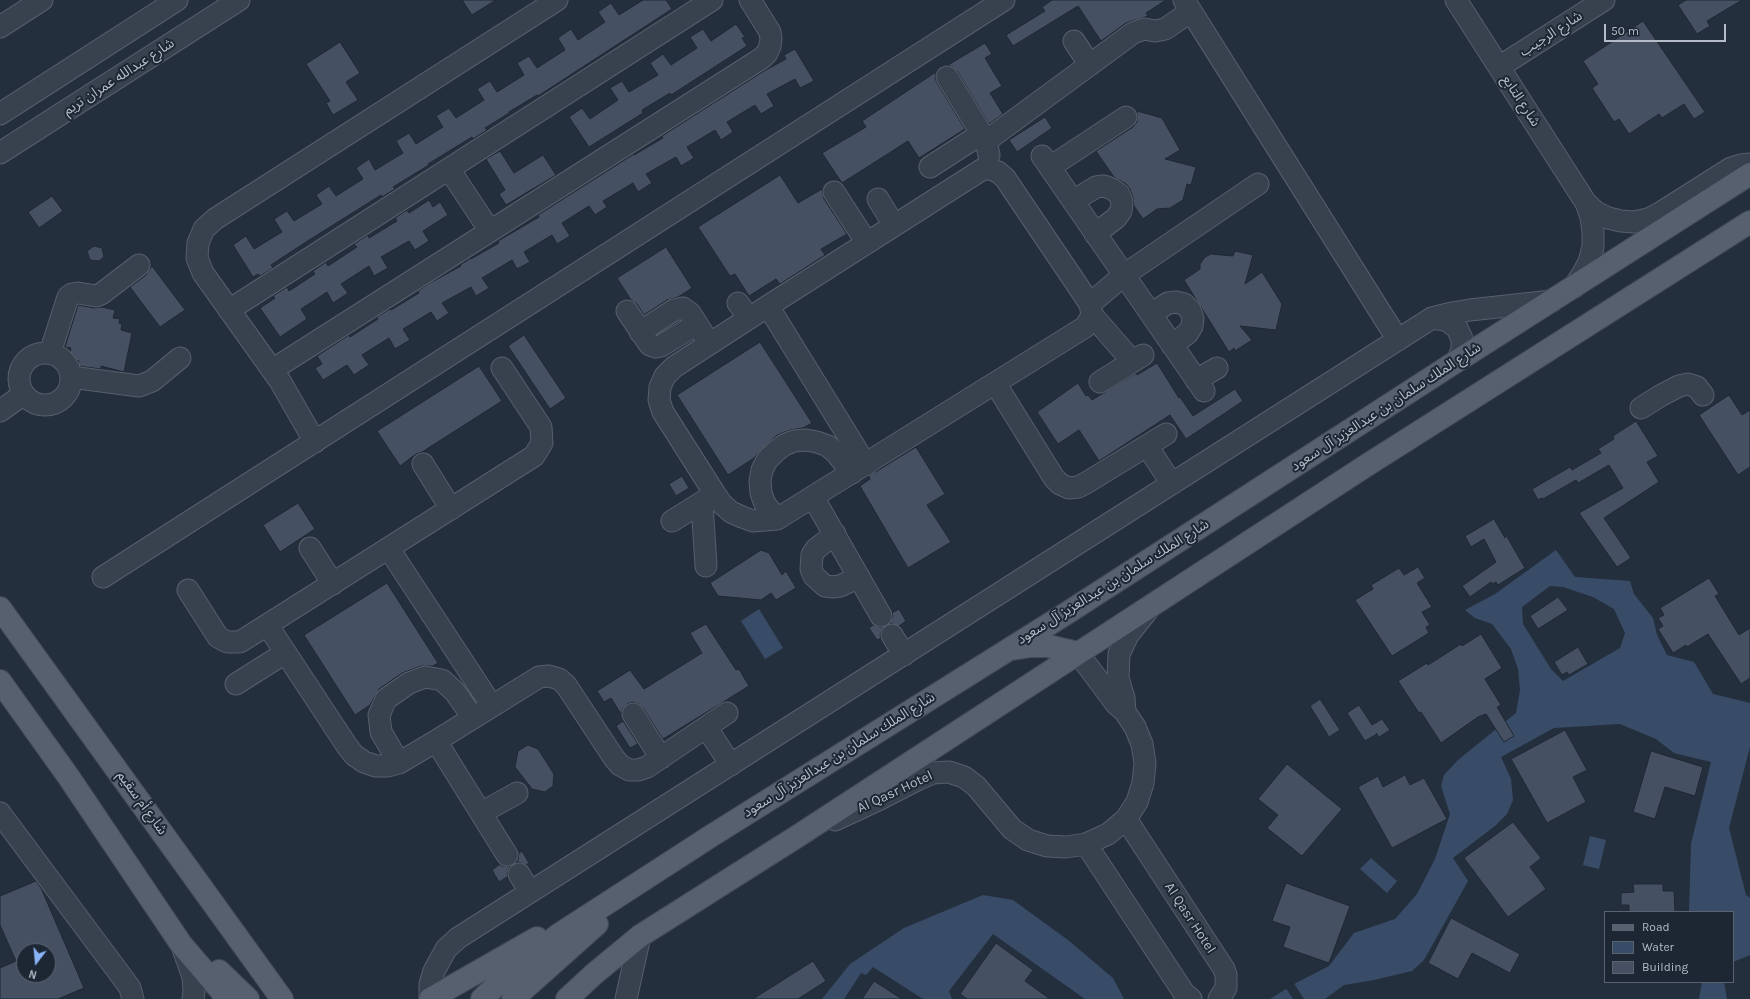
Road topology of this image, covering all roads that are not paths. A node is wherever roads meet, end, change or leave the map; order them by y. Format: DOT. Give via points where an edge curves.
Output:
graph roads {
  1 [pos="42,0"];
  2 [pos="177,0"];
  3 [pos="238,0"];
  4 [pos="557,0"];
  5 [pos="712,0"];
  6 [pos="750,0"];
  7 [pos="1004,0"];
  8 [pos="1456,0"];
  9 [pos="1604,0"];
  10 [pos="1187,6"];
  11 [pos="0,27"];
  12 [pos="1074,41"];
  13 [pos="1090,65"];
  14 [pos="1499,67"];
  15 [pos="947,77"];
  16 [pos="0,114"];
  17 [pos="1126,117"];
  18 [pos="983,137"];
  19 [pos="0,153"];
  20 [pos="1750,164"];
  21 [pos="930,167"];
  22 [pos="449,169"];
  23 [pos="990,169"];
  24 [pos="1750,174"];
  25 [pos="1258,184"];
  26 [pos="834,192"];
  27 [pos="878,199"];
  28 [pos="1073,201"];
  29 [pos="1586,203"];
  30 [pos="1750,222"];
  31 [pos="894,225"];
  32 [pos="490,231"];
  33 [pos="1096,234"];
  34 [pos="867,243"];
  35 [pos="140,265"];
  36 [pos="1124,275"];
  37 [pos="1574,287"];
  38 [pos="1552,301"];
  39 [pos="768,306"];
  40 [pos="229,310"];
  41 [pos="1091,310"];
  42 [pos="627,311"];
  43 [pos="1150,314"];
  44 [pos="1432,318"];
  45 [pos="1398,340"];
  46 [pos="710,344"];
  47 [pos="1172,345"];
  48 [pos="50,353"];
  49 [pos="180,358"];
  50 [pos="1457,361"];
  51 [pos="502,368"];
  52 [pos="1217,368"];
  53 [pos="276,375"];
  54 [pos="71,377"];
  55 [pos="1100,382"];
  56 [pos="995,383"];
  57 [pos="24,394"];
  58 [pos="1703,395"];
  59 [pos="1641,408"];
  60 [pos="0,411"];
  61 [pos="1166,434"];
  62 [pos="320,438"];
  63 [pos="1147,446"];
  64 [pos="423,464"];
  65 [pos="859,469"];
  66 [pos="1172,484"];
  67 [pos="813,497"];
  68 [pos="698,500"];
  69 [pos="451,509"];
  70 [pos="777,519"];
  71 [pos="672,521"];
  72 [pos="835,534"];
  73 [pos="310,548"];
  74 [pos="389,548"];
  75 [pos="706,566"];
  76 [pos="103,577"];
  77 [pos="859,577"];
  78 [pos="334,584"];
  79 [pos="188,590"];
  80 [pos="1150,606"];
  81 [pos="0,608"];
  82 [pos="881,616"];
  83 [pos="268,626"];
  84 [pos="892,635"];
  85 [pos="234,643"];
  86 [pos="286,652"];
  87 [pos="1000,653"];
  88 [pos="1078,653"];
  89 [pos="904,655"];
  90 [pos="254,673"];
  91 [pos="0,681"];
  92 [pos="236,684"];
  93 [pos="492,706"];
  94 [pos="1125,712"];
  95 [pos="727,713"];
  96 [pos="633,714"];
  97 [pos="473,718"];
  98 [pos="706,727"];
  99 [pos="436,741"];
  100 [pos="661,758"];
  101 [pos="399,763"];
  102 [pos="731,765"];
  103 [pos="518,794"];
  104 [pos="0,813"];
  105 [pos="481,814"];
  106 [pos="1126,818"];
  107 [pos="801,834"];
  108 [pos="1086,844"];
  109 [pos="507,855"];
  110 [pos="677,858"];
  111 [pos="519,874"];
  112 [pos="530,892"];
  113 [pos="640,936"];
  114 [pos="181,944"];
  115 [pos="255,961"];
  116 [pos="133,999"];
  117 [pos="193,999"];
  118 [pos="215,999"];
  119 [pos="228,999"];
  120 [pos="248,999"];
  121 [pos="282,999"];
  122 [pos="301,999"];
  123 [pos="430,999"];
  124 [pos="482,999"];
  125 [pos="513,999"];
  126 [pos="567,999"];
  127 [pos="626,999"];
  128 [pos="1191,999"];
  129 [pos="1219,999"];
  1 -- 11 [label="street"];
  2 -- 16 [label="street"];
  3 -- 19 [label="street, شارع عبدالله عمران تريم"];
  4 -- 40 [label="street" via="215,219 204,230 198,243 197,258 203,273"];
  5 -- 22 [label="street"];
  6 -- 32 [label="street" via="770,32 770,46 762,58"];
  7 -- 62 [label="street"];
  8 -- 14 [label="street, شارع التابع"];
  9 -- 14 [label="street, شارع الرجيب"];
  10 -- 13 [label="street" via="1160,30 1138,30"];
  10 -- 45 [label="street"];
  12 -- 13 [label="street"];
  13 -- 18 [label="street"];
  14 -- 29 [label="street, شارع التابع"];
  15 -- 18 [label="street"];
  17 -- 28 [label="street" via="1046,161"];
  18 -- 21 [label="street"];
  18 -- 23 [label="street"];
  20 -- 29 [label="street, شارع التابع" via="1731,168 1648,219 1634,222 1608,218"];
  22 -- 32 [label="street"];
  22 -- 40 [label="street"];
  23 -- 31 [label="street" via="976,172"];
  23 -- 41 [label="street" via="1005,178"];
  24 -- 37 [label="main road, شارع الملك سلمان بن عبدالعزيز آل سعود"];
  25 -- 36 [label="street"];
  26 -- 34 [label="street"];
  27 -- 31 [label="street"];
  28 -- 33 [label="street"];
  28 -- 33 [label="street" via="1096,187 1104,186 1119,194 1122,202 1121,211"];
  29 -- 37 [label="street, شارع التابع" via="1592,224 1593,247 1589,262"];
  30 -- 80 [label="main road" via="1364,466"];
  31 -- 34 [label="street"];
  32 -- 53 [label="street"];
  33 -- 36 [label="street"];
  34 -- 39 [label="street"];
  35 -- 48 [label="street" via="101,294 96,296 78,293 68,297"];
  36 -- 41 [label="street"];
  36 -- 43 [label="street"];
  37 -- 38 [label="main road, شارع الملك سلمان بن عبدالعزيز آل سعود"];
  38 -- 44 [label="street" via="1452,312"];
  38 -- 50 [label="main road, شارع الملك سلمان بن عبدالعزيز آل سعود"];
  39 -- 46 [label="street"];
  39 -- 65 [label="street"];
  40 -- 53 [label="street"];
  41 -- 55 [label="street" via="1138,358"];
  41 -- 56 [label="street" via="1085,327"];
  42 -- 46 [label="street" via="650,346 661,346 697,324"];
  43 -- 47 [label="street"];
  43 -- 47 [label="street" via="1168,303 1176,302 1184,304 1190,310 1192,326 1188,333"];
  44 -- 45 [label="street"];
  44 -- 50 [label="street" via="1446,320 1457,328 1462,339 1462,350"];
  45 -- 66 [label="street"];
  46 -- 68 [label="street" via="674,367 665,376 660,387 659,400"];
  47 -- 52 [label="street" via="1200,386"];
  48 -- 54 [label="street" via="65,362 70,369"];
  48 -- 57 [label="street" via="30,357 23,365 20,384"];
  49 -- 54 [label="street" via="152,381 139,386"];
  50 -- 87 [label="main road, شارع الملك سلمان بن عبدالعزيز آل سعود" via="1067,613"];
  51 -- 69 [label="street" via="541,427 542,443 534,456"];
  53 -- 62 [label="street" via="300,401"];
  54 -- 57 [label="street" via="67,393 51,404 31,401"];
  56 -- 63 [label="street" via="1054,478 1069,488 1086,483"];
  56 -- 65 [label="street"];
  57 -- 60 [label="street"];
  58 -- 59 [label="street" via="1697,387 1688,384 1679,386"];
  61 -- 63 [label="street"];
  62 -- 76 [label="street"];
  63 -- 66 [label="street"];
  64 -- 69 [label="street"];
  65 -- 67 [label="street"];
  65 -- 70 [label="street" via="828,446 817,442 794,441 784,445 767,460 760,482 764,504"];
  66 -- 89 [label="street"];
  67 -- 70 [label="street"];
  67 -- 72 [label="street"];
  68 -- 70 [label="street" via="722,504 731,512 754,521"];
  68 -- 71 [label="street"];
  68 -- 75 [label="street"];
  69 -- 74 [label="street"];
  72 -- 77 [label="street"];
  72 -- 77 [label="street" via="812,555 811,569 814,576 825,586 833,587"];
  73 -- 78 [label="street"];
  74 -- 78 [label="street"];
  74 -- 93 [label="street"];
  77 -- 82 [label="street"];
  78 -- 83 [label="street"];
  79 -- 85 [label="street" via="218,637"];
  80 -- 88 [label="main road"];
  80 -- 94 [label="street, Al Qasr Hotel" via="1128,635 1119,654 1118,678"];
  81 -- 115 [label="main road, شارع أم سقيم"];
  83 -- 85 [label="street" via="246,640"];
  83 -- 86 [label="street"];
  84 -- 89 [label="street"];
  85 -- 90 [label="street"];
  86 -- 90 [label="street"];
  86 -- 101 [label="street" via="354,756 376,766"];
  87 -- 88 [label="main road" via="1016,648 1048,646"];
  87 -- 110 [label="main road, شارع الملك سلمان بن عبدالعزيز آل سعود"];
  88 -- 94 [label="street, Al Qasr Hotel" via="1116,704"];
  88 -- 107 [label="main road"];
  89 -- 102 [label="street"];
  90 -- 92 [label="street"];
  91 -- 114 [label="main road" via="68,776"];
  93 -- 97 [label="street"];
  93 -- 100 [label="street" via="539,677 554,677 566,685 620,765 629,770 638,770"];
  94 -- 106 [label="street, Al Qasr Hotel" via="1140,739 1145,763 1143,783 1137,802"];
  95 -- 98 [label="street"];
  96 -- 100 [label="street"];
  97 -- 99 [label="street"];
  97 -- 101 [label="street" via="455,692 442,680 425,677 409,683 386,699 379,715 380,732"];
  98 -- 100 [label="street"];
  98 -- 102 [label="street"];
  99 -- 101 [label="street"];
  99 -- 105 [label="street"];
  102 -- 112 [label="street"];
  103 -- 105 [label="street"];
  104 -- 116 [label="street" via="125,981"];
  105 -- 109 [label="street"];
  106 -- 108 [label="street, Al Qasr Hotel" via="1108,834"];
  106 -- 129 [label="street, Al Qasr Hotel" via="1224,969 1226,988"];
  107 -- 108 [label="street, Al Qasr Hotel" via="841,818 933,773 949,772 964,777 976,786 1012,829 1028,840 1066,847"];
  107 -- 113 [label="main road"];
  108 -- 128 [label="street" via="1184,993"];
  110 -- 123 [label="main road"];
  110 -- 124 [label="main road, شارع الملك سلمان بن عبدالعزيز آل سعود" via="558,934"];
  110 -- 125 [label="main road" via="574,943"];
  111 -- 112 [label="street"];
  112 -- 123 [label="street" via="458,938 446,949 430,984"];
  113 -- 126 [label="main road"];
  113 -- 127 [label="street"];
  114 -- 117 [label="street" via="193,977"];
  114 -- 118 [label="main road"];
  114 -- 119 [label="main road"];
  114 -- 120 [label="main road" via="217,970"];
  115 -- 121 [label="main road, شارع أم سقيم"];
  115 -- 122 [label="main road"];
}
